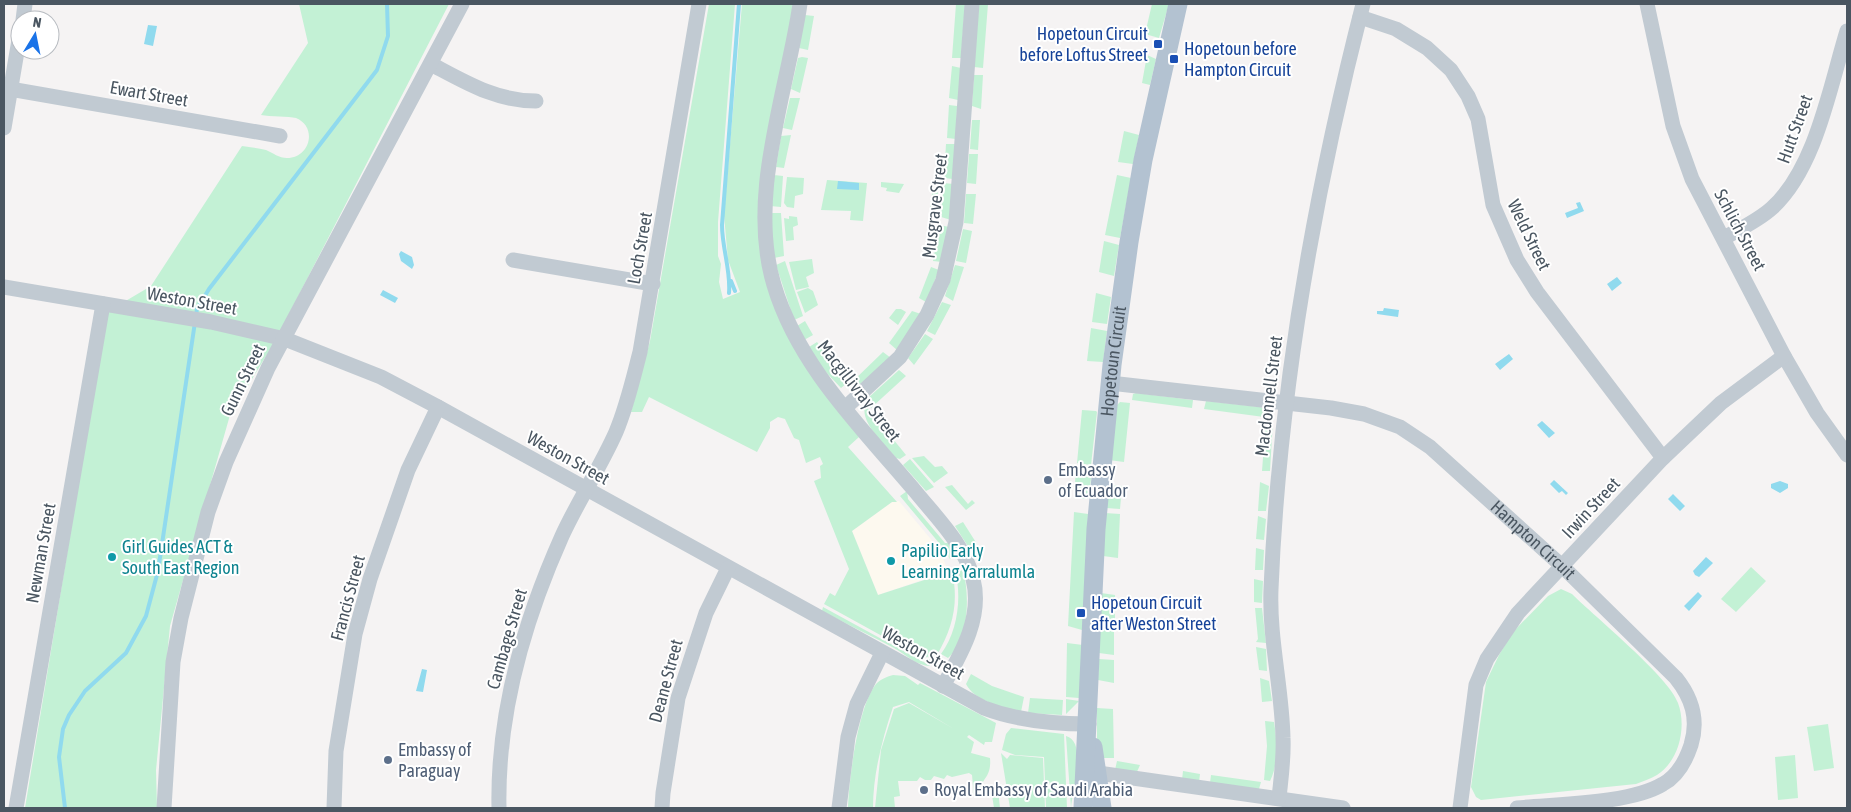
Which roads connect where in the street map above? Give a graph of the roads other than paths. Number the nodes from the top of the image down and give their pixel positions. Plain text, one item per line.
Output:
1 (462, 4) edge
2 (699, 4) edge
3 (800, 4) edge
4 (972, 4) edge
5 (1178, 4) edge
6 (1647, 4) edge
7 (1362, 11) edge
8 (1847, 30) edge
9 (15, 60) edge
10 (430, 64) junction
11 (10, 89) junction
12 (536, 101) dead end
13 (4, 128) edge
14 (280, 136) dead end
15 (1724, 238) junction
16 (513, 260) dead end
17 (653, 284) junction
18 (4, 287) edge
19 (103, 304) junction
20 (285, 339) junction
21 (1784, 356) junction
22 (1110, 382) junction
23 (1286, 402) junction
24 (438, 407) junction
25 (845, 408) junction
26 (1847, 455) edge
27 (1663, 458) junction
28 (586, 489) junction
29 (1562, 566) junction
30 (728, 568) junction
31 (882, 652) junction
32 (943, 686) junction
33 (1089, 724) junction
34 (1091, 773) junction
35 (1279, 798) junction
36 (16, 808) edge
37 (164, 808) edge
38 (334, 808) edge
39 (499, 808) edge
40 (662, 808) edge
41 (840, 808) edge
42 (1084, 808) edge
43 (1102, 808) edge
44 (1342, 808) edge
45 (1460, 808) edge
46 (1517, 808) edge

1 - 10 street, Gunn Street
2 - 17 street, Loch Street
3 - 25 street, Macgillivray Street
4 - 25 street, Musgrave Street
5 - 22 main road, Hopetoun Circuit
6 - 15 street, Schlich Street
7 - 23 street, Macdonnell Street
7 - 27 street, Weld Street
8 - 15 street, Hutt Street
9 - 11 street
10 - 12 street
10 - 20 street, Gunn Street
11 - 13 street
11 - 14 street, Ewart Street
15 - 21 street, Schlich Street
16 - 17 street
17 - 28 street, Loch Street
18 - 19 street, Weston Street
19 - 20 street, Weston Street
19 - 36 street, Newman Street
20 - 24 street, Weston Street
20 - 37 street, Gunn Street
21 - 26 street, Schlich Street
21 - 27 street, Irwin Street
22 - 23 street, Hampton Circuit
22 - 33 main road, Hopetoun Circuit
23 - 29 street, Hampton Circuit
23 - 35 street, Macdonnell Street
24 - 28 street, Weston Street
24 - 38 street, Francis Street
25 - 32 street, Macgillivray Street
27 - 29 street, Irwin Street
28 - 30 street, Weston Street
28 - 39 street, Cambage Street
29 - 45 street, Irwin Street
29 - 46 street, Hampton Circuit
30 - 31 street, Weston Street
30 - 40 street, Deane Street
31 - 32 street, Weston Street
31 - 41 street
32 - 33 street, Weston Street
33 - 34 main road, Hopetoun Circuit
34 - 35 street
34 - 42 main road, Hopetoun Circuit
34 - 43 main road, Hopetoun Circuit
35 - 44 street

